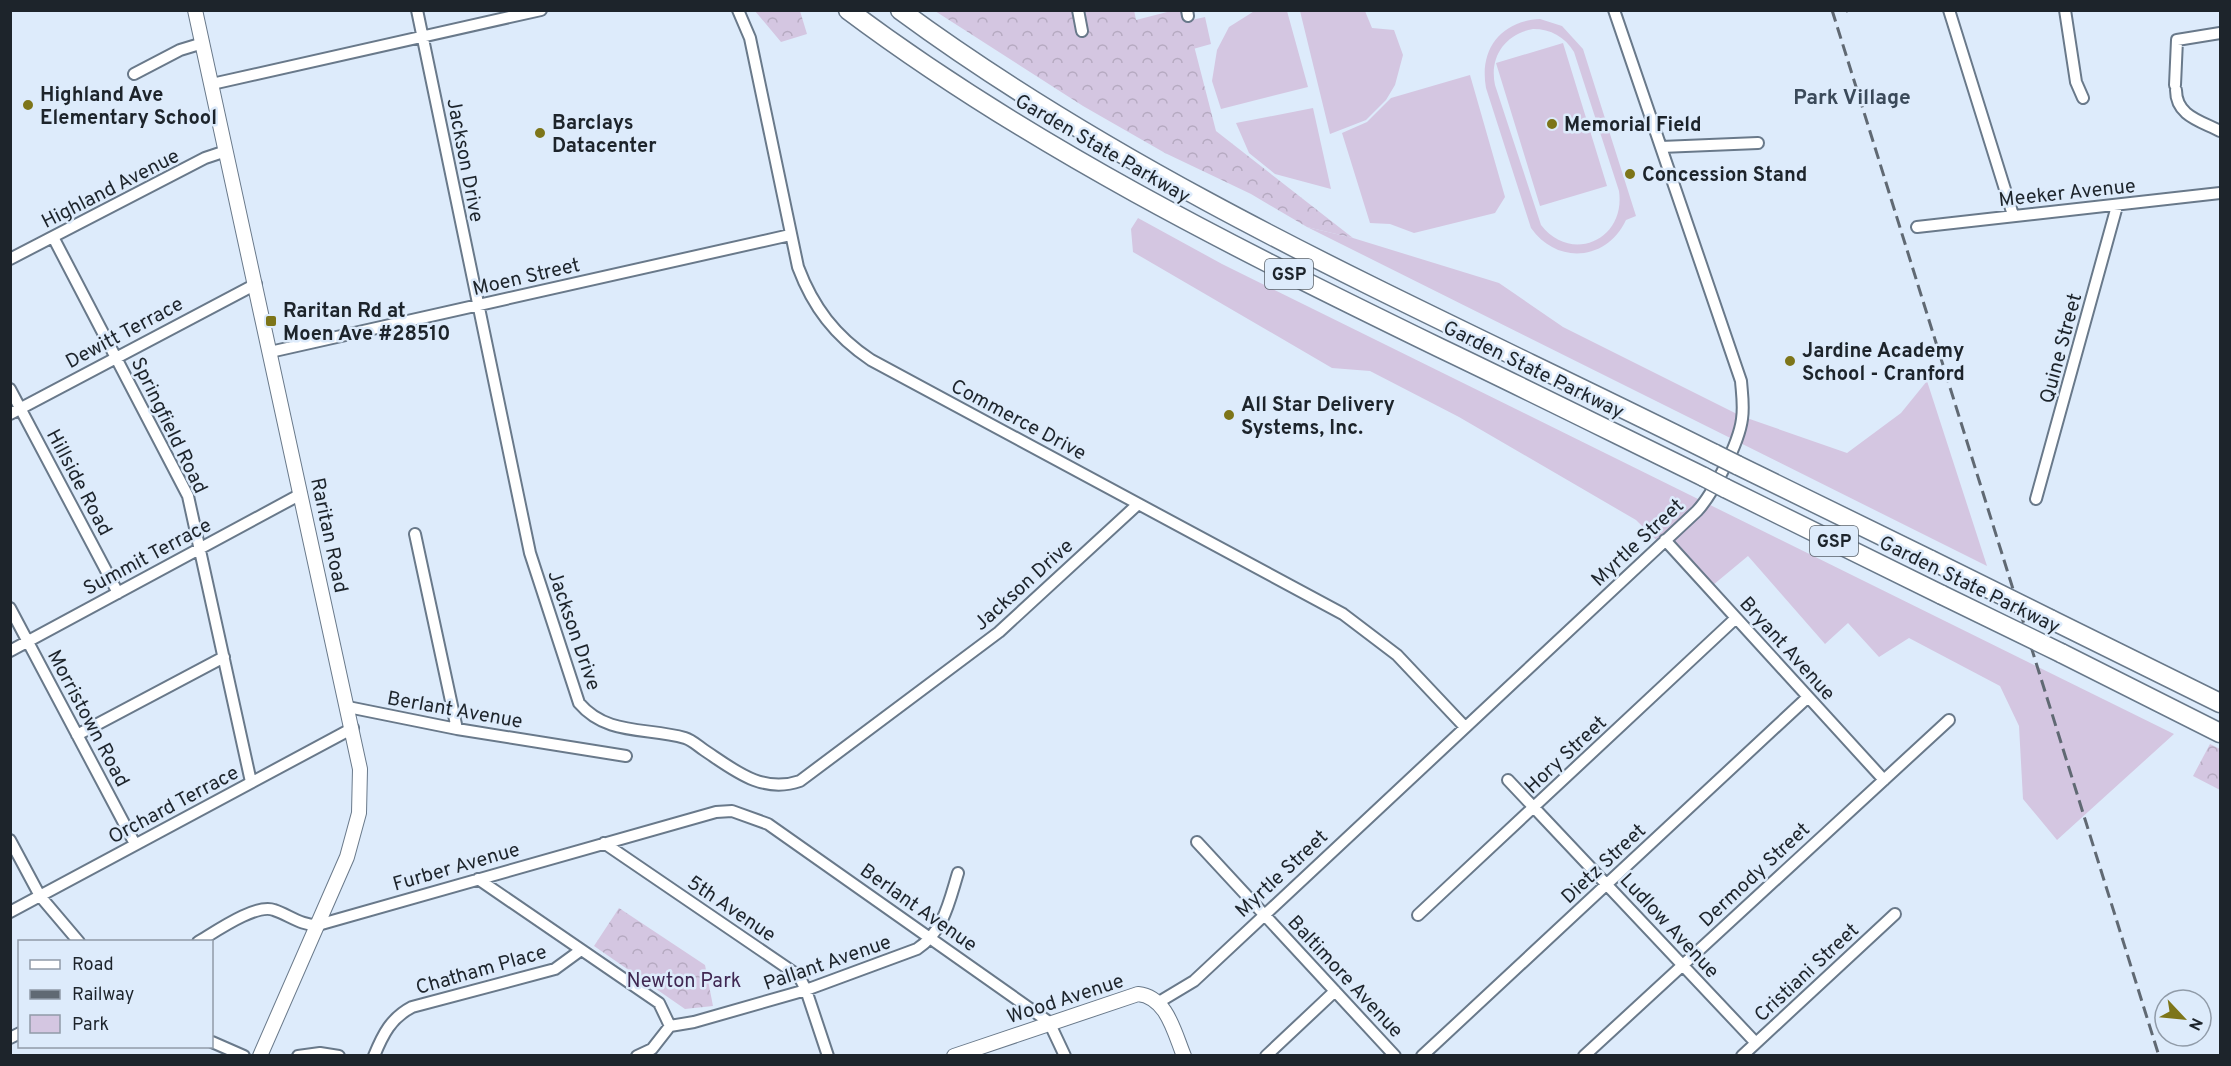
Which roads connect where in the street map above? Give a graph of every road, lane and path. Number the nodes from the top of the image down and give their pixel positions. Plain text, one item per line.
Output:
1 (195, 10) edge
2 (417, 10) edge
3 (541, 10) edge
4 (738, 10) edge
5 (848, 10) edge
6 (900, 10) edge
7 (1078, 10) edge
8 (1614, 10) edge
9 (1948, 10) edge
10 (2065, 10) edge
11 (1082, 31) dead end
12 (2220, 33) edge
13 (423, 37) junction
14 (203, 43) junction
15 (134, 74) dead end
16 (212, 84) junction
17 (2083, 98) dead end
18 (2220, 131) edge
19 (1758, 142) dead end
20 (1661, 147) junction
21 (226, 151) junction
22 (2220, 193) edge
23 (2117, 206) junction
24 (2013, 215) junction
25 (1917, 227) dead end
26 (790, 235) junction
27 (53, 237) junction
28 (10, 260) edge
29 (256, 284) junction
30 (477, 306) junction
31 (270, 352) junction
32 (117, 356) junction
33 (10, 389) edge
34 (16, 411) edge
35 (301, 494) junction
36 (2036, 499) dead end
37 (1137, 505) junction
38 (415, 534) dead end
39 (1665, 540) junction
40 (200, 548) junction
41 (118, 593) junction
42 (10, 608) edge
43 (1736, 618) junction
44 (28, 642) junction
45 (10, 651) edge
46 (224, 657) junction
47 (1808, 697) junction
48 (2220, 704) edge
49 (348, 707) junction
50 (1948, 720) dead end
51 (1464, 726) junction
52 (353, 728) junction
53 (457, 729) junction
54 (2220, 733) edge
55 (77, 735) junction
56 (626, 756) dead end
57 (1509, 780) dead end
58 (1884, 780) junction
59 (251, 782) junction
60 (1534, 807) junction
61 (732, 811) joint
62 (10, 840) edge
63 (1197, 842) dead end
64 (604, 843) junction
65 (135, 844) junction
66 (958, 873) dead end
67 (478, 879) junction
68 (1606, 884) junction
69 (40, 896) junction
70 (10, 912) edge
71 (1263, 914) junction
72 (1895, 914) dead end
73 (1418, 915) dead end
74 (318, 925) junction
75 (932, 937) junction
76 (77, 940) edge
77 (202, 940) edge
78 (581, 950) junction
79 (1683, 965) junction
80 (806, 990) junction
81 (1335, 991) junction
82 (1158, 1002) junction
83 (1050, 1022) junction
84 (670, 1026) junction
85 (213, 1042) edge
86 (1756, 1043) junction
87 (958, 1055) edge
88 (244, 1056) edge
89 (260, 1056) edge
90 (298, 1056) edge
91 (339, 1056) edge
92 (374, 1056) edge
93 (637, 1056) edge
94 (828, 1056) edge
95 (1065, 1056) edge
96 (1184, 1056) edge
97 (1266, 1056) edge
98 (1395, 1056) edge
99 (1422, 1056) edge
100 (1584, 1056) edge
101 (1742, 1056) edge

1 - 14 main road, Raritan Road
2 - 13 street, Jackson Drive
3 - 13 street
4 - 26 street, Commerce Drive
5 - 54 highway, Garden State Parkway / GSP, bridge
6 - 48 highway, Garden State Parkway / GSP, bridge
7 - 11 street
8 - 20 street, Myrtle Street
9 - 24 street
10 - 17 street
12 - 18 street
13 - 16 street
13 - 30 street, Jackson Drive
14 - 15 street
14 - 16 main road, Raritan Road
16 - 21 main road, Raritan Road
19 - 20 street
20 - 39 street, Myrtle Street
21 - 27 street, Highland Avenue
21 - 29 main road, Raritan Road
22 - 23 street, Meeker Avenue
23 - 24 street, Meeker Avenue
23 - 36 street, Quine Street
24 - 25 street, Meeker Avenue
26 - 30 street, Moen Street
26 - 37 street, Commerce Drive
27 - 28 street, Highland Avenue
27 - 32 street, Springfield Road
29 - 31 main road, Raritan Road
29 - 32 street, Dewitt Terrace
30 - 31 street, Moen Street
30 - 37 street, Jackson Drive
31 - 35 main road, Raritan Road
32 - 34 street, Dewitt Terrace
32 - 40 street, Springfield Road
33 - 34 street, Hillside Road
34 - 41 street, Hillside Road
35 - 40 street, Summit Terrace
35 - 49 main road, Raritan Road
37 - 51 street, Commerce Drive
38 - 53 street
39 - 43 street, Bryant Avenue
39 - 51 street, Myrtle Street
40 - 41 street, Summit Terrace
40 - 46 street, Springfield Road
41 - 44 street, Summit Terrace
42 - 44 street, Morristown Road
43 - 47 street, Bryant Avenue
43 - 60 street, Hory Street
44 - 45 street, Summit Terrace
44 - 55 street, Morristown Road
46 - 55 street
46 - 59 street, Springfield Road
47 - 58 street, Bryant Avenue
47 - 68 street, Dietz Street
49 - 52 main road, Raritan Road
49 - 53 street, Berlant Avenue
50 - 58 street, Dermody Street
51 - 71 street, Myrtle Street
52 - 59 street, Orchard Terrace
52 - 74 main road, Raritan Road
53 - 56 street, Berlant Avenue
55 - 65 street, Morristown Road
57 - 60 street, Ludlow Avenue
58 - 79 street, Dermody Street
59 - 65 street, Orchard Terrace
60 - 68 street, Ludlow Avenue
60 - 73 street, Hory Street
61 - 64 street, Furber Avenue
61 - 75 street, Berlant Avenue
62 - 69 street
63 - 71 street, Baltimore Avenue
64 - 67 street, Furber Avenue
64 - 80 street, 5th Avenue
65 - 69 street, Orchard Terrace
66 - 75 street, Pallant Avenue
67 - 74 street, Furber Avenue
67 - 78 street
68 - 79 street, Ludlow Avenue
68 - 99 street, Dietz Street
69 - 70 street, Orchard Terrace
69 - 76 street
71 - 81 street, Baltimore Avenue
71 - 82 street, Myrtle Street
72 - 86 street, Cristiani Street
74 - 77 street
74 - 89 main road, Raritan Road
75 - 80 street, Pallant Avenue
75 - 83 street, Berlant Avenue
78 - 84 street
78 - 92 street, Chatham Place
79 - 86 street, Ludlow Avenue
79 - 100 street, Dermody Street
80 - 84 street, Pallant Avenue
80 - 94 street, 5th Avenue
81 - 97 street
81 - 98 street, Baltimore Avenue
82 - 83 main road, Wood Avenue
82 - 96 main road
83 - 87 main road, Wood Avenue
83 - 95 street
84 - 93 street
85 - 88 street
86 - 101 street, Cristiani Street
90 - 91 street

